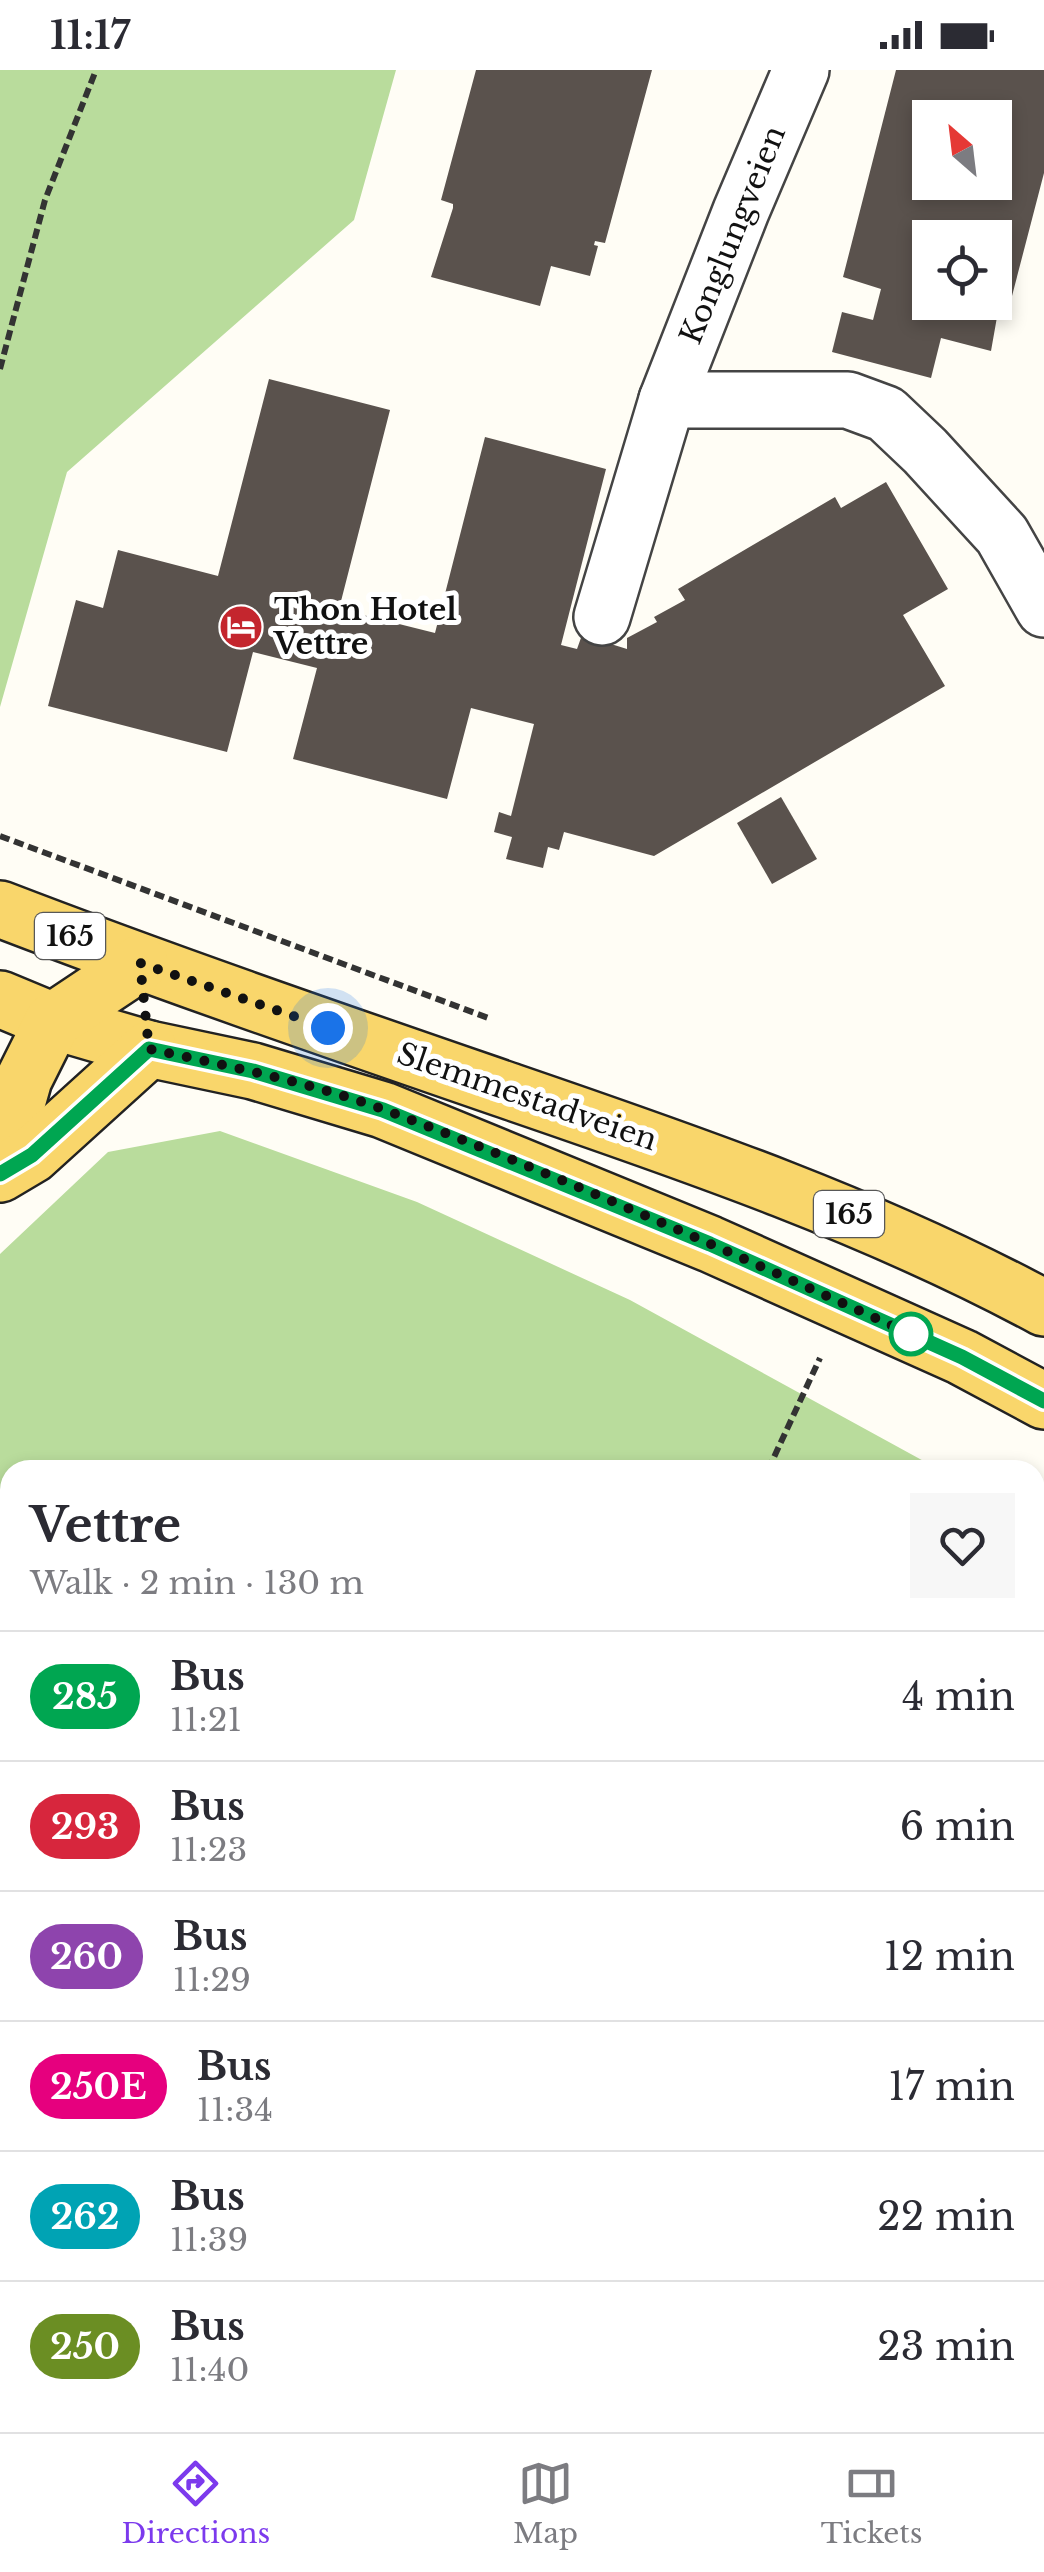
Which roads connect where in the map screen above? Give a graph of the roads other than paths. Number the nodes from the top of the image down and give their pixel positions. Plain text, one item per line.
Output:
1 (802, 70) edge
2 (666, 400) junction
3 (1044, 609) edge
4 (602, 617) dead end
5 (0, 909) edge
6 (140, 963) junction
7 (0, 999) edge
8 (53, 1022) junction
9 (149, 1049) junction
10 (0, 1150) edge
11 (0, 1174) edge
12 (1044, 1308) edge
13 (1044, 1401) edge

1 - 2 street, Konglungveien
2 - 3 street
2 - 4 street, Konglungveien
5 - 6 main road, Slemmestadveien / 165
6 - 8 main road
6 - 9 main road
6 - 12 main road, Slemmestadveien / 165
7 - 8 main road, Slemmestadveien
8 - 9 main road, Slemmestadveien
8 - 10 main road
9 - 11 main road
9 - 13 main road, Slemmestadveien

